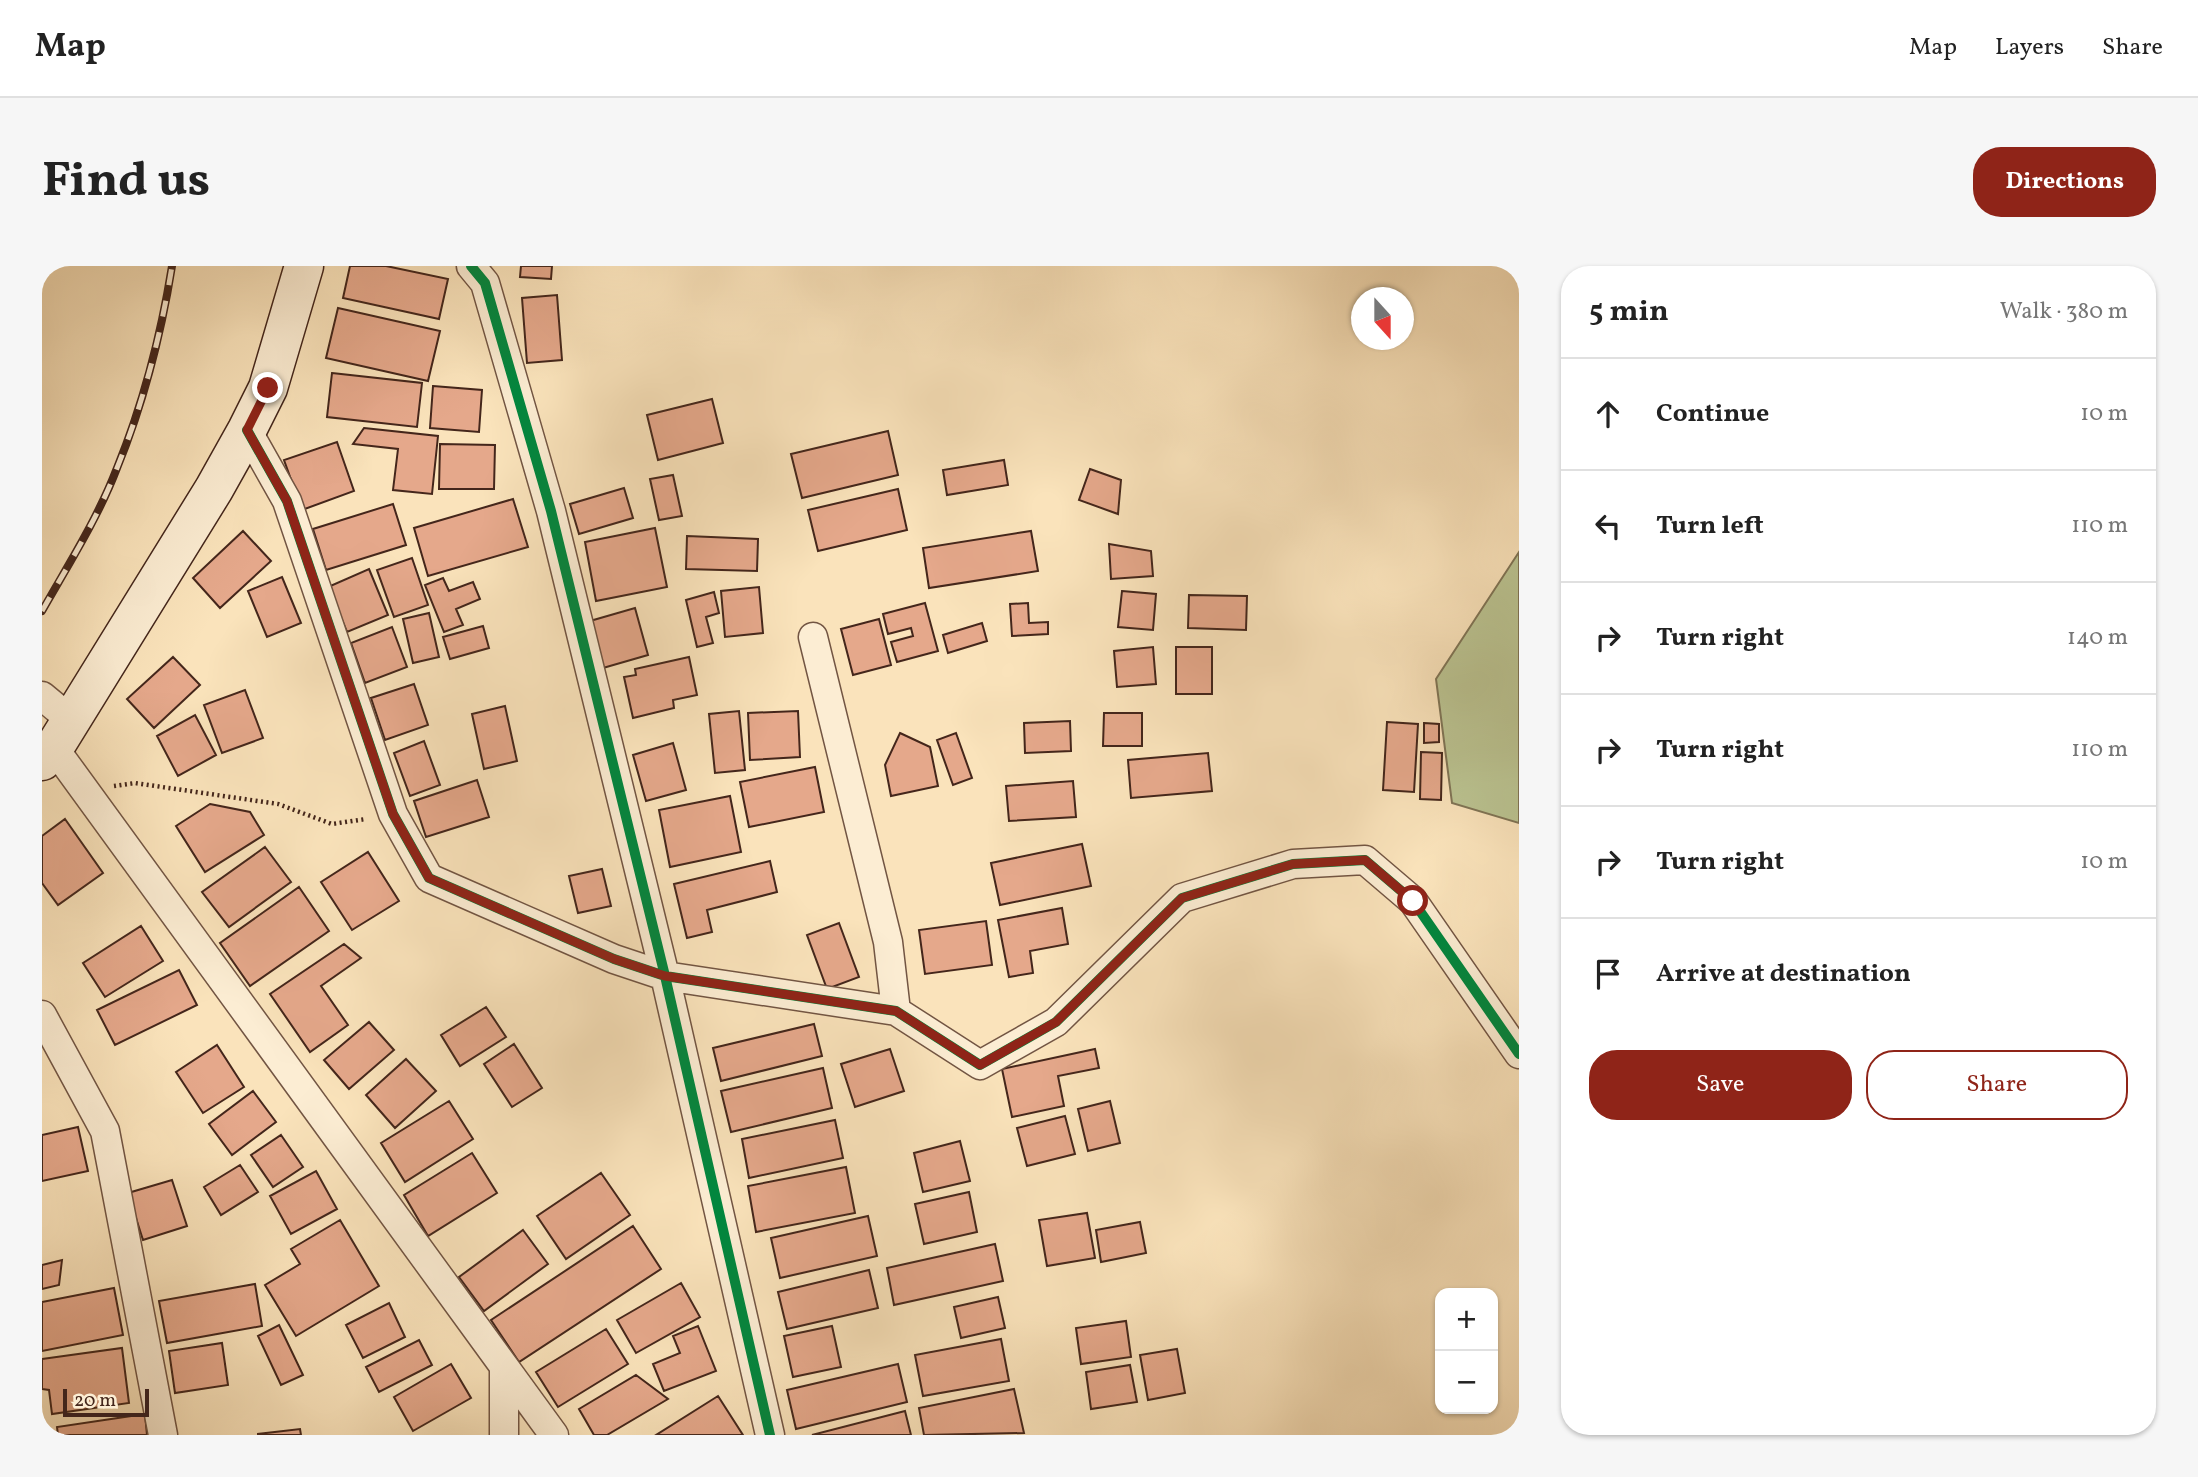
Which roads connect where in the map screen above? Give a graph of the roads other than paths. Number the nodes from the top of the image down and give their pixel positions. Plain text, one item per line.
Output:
1 (304, 266) edge
2 (471, 266) edge
3 (247, 430) junction
4 (813, 636) dead end
5 (42, 696) edge
6 (56, 743) edge
7 (665, 976) junction
8 (896, 1011) junction
9 (42, 1015) edge
10 (1519, 1054) edge
11 (504, 1368) junction
12 (163, 1435) edge
13 (504, 1435) edge
14 (554, 1435) edge
15 (770, 1435) edge

1 - 3 main road
2 - 7 street
3 - 6 main road
3 - 7 street
4 - 8 street
5 - 6 street
6 - 11 street
7 - 8 street
7 - 15 street
8 - 10 street
9 - 12 street
11 - 13 street
11 - 14 street

